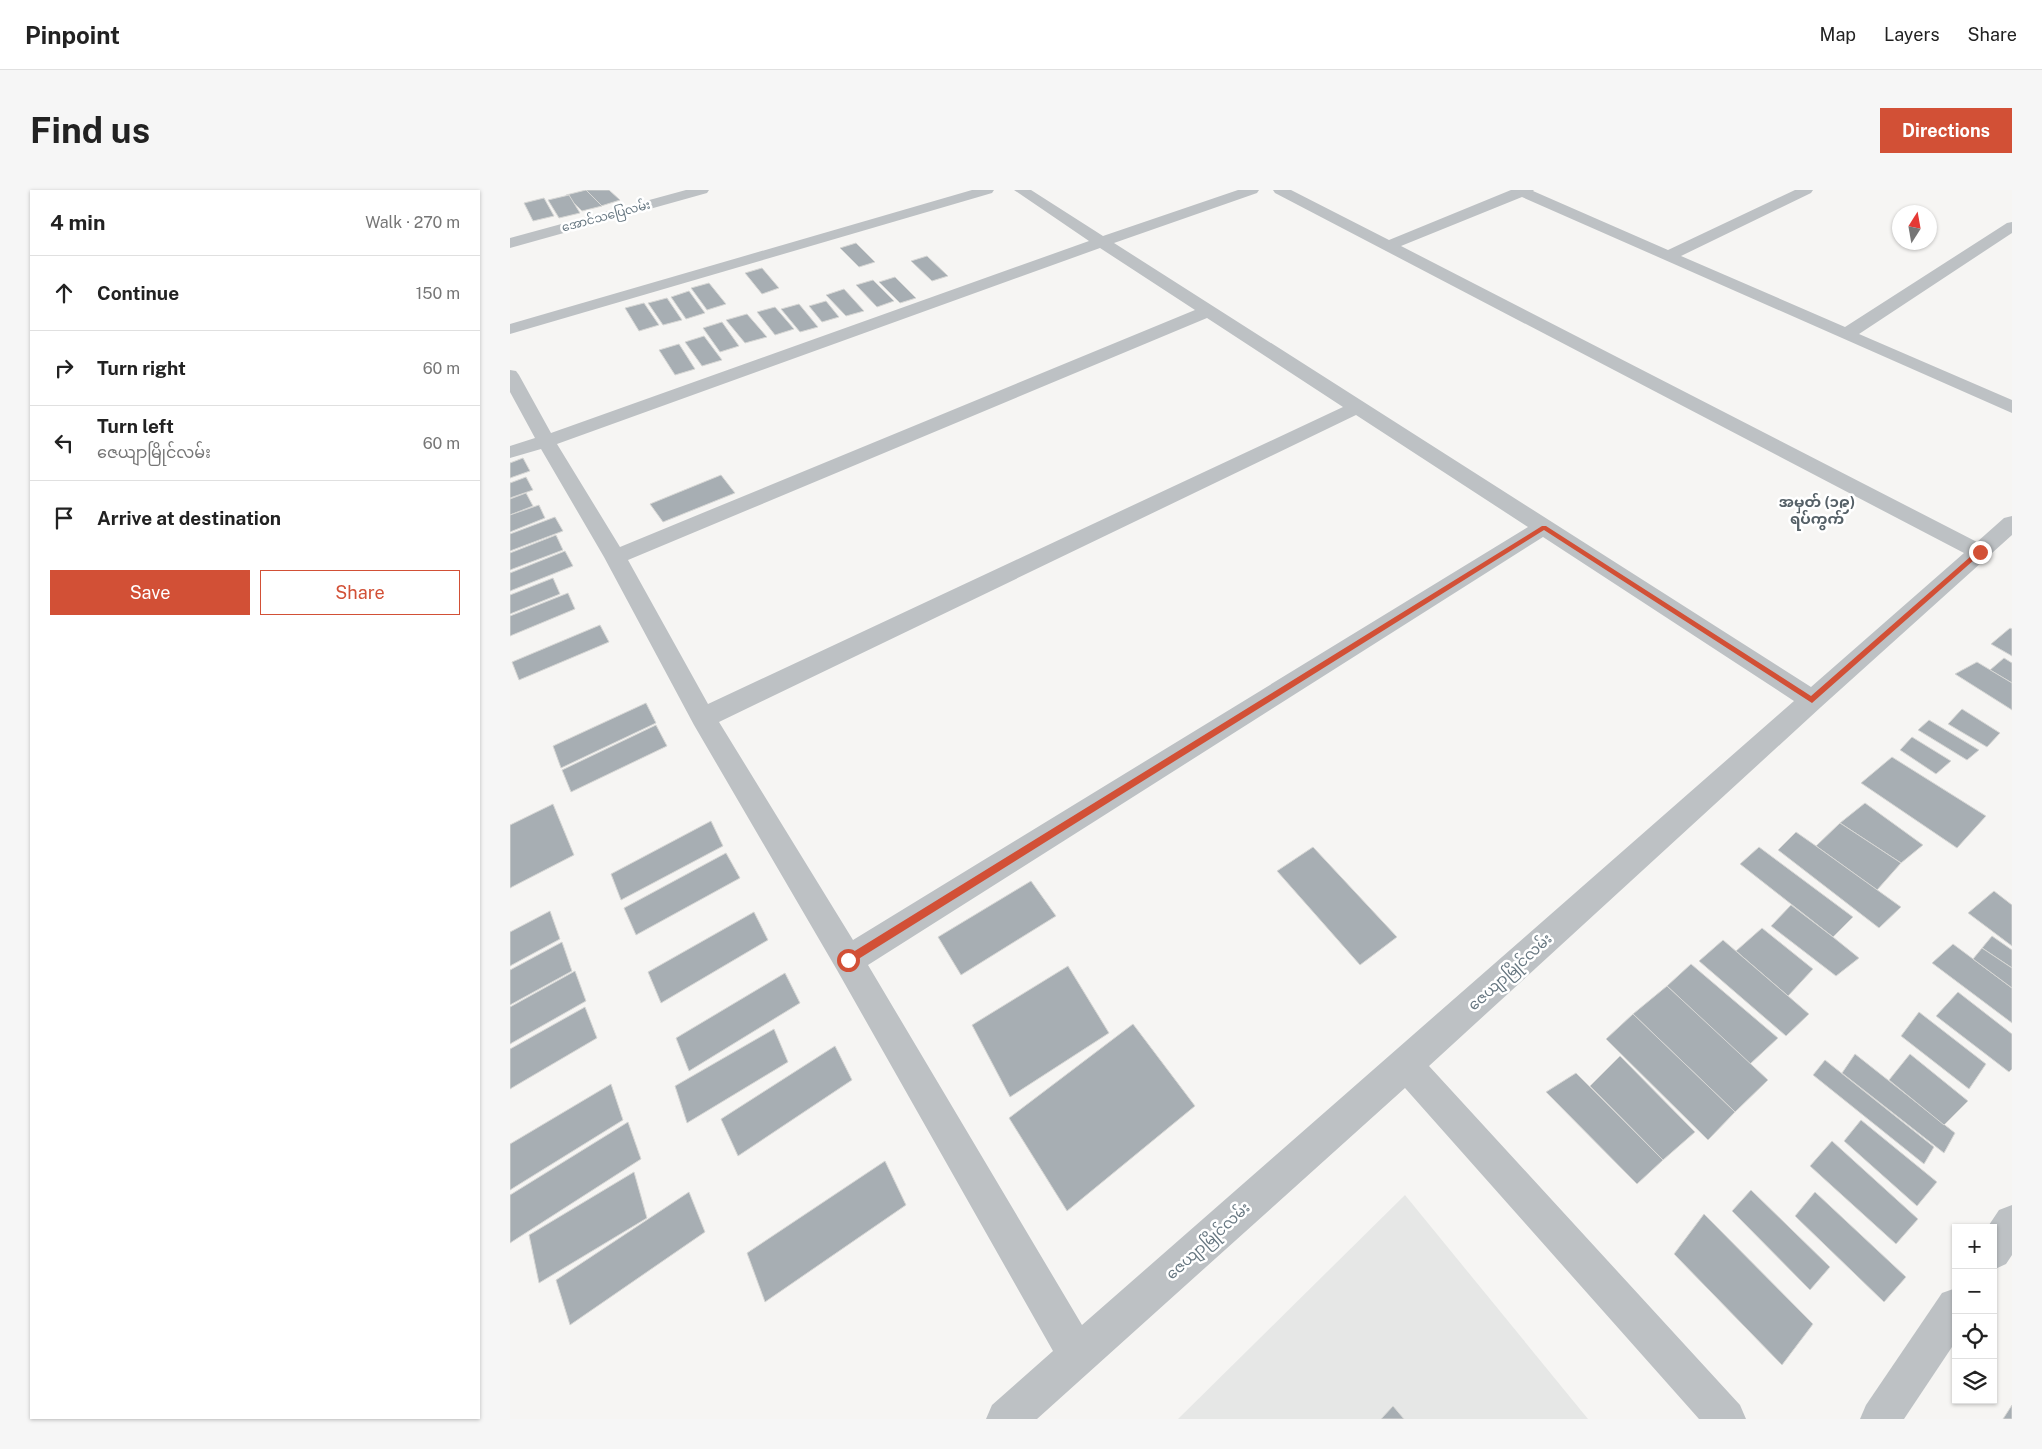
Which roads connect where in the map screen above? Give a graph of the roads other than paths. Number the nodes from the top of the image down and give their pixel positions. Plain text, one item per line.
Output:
1 (702, 190) edge
2 (987, 190) edge
3 (1021, 190) edge
4 (1252, 190) edge
5 (1280, 190) edge
6 (1806, 190) edge
7 (1523, 191) edge
8 (2012, 226) edge
9 (1101, 242) junction
10 (510, 243) edge
11 (1388, 246) junction
12 (1669, 256) junction
13 (1208, 311) junction
14 (510, 329) edge
15 (1847, 334) junction
16 (510, 375) edge
17 (1358, 407) junction
18 (2012, 407) edge
19 (546, 441) junction
20 (510, 452) edge
21 (2012, 523) edge
22 (1544, 527) junction
23 (1980, 552) junction
24 (615, 557) junction
25 (1812, 700) junction
26 (702, 718) junction
27 (848, 960) junction
28 (1406, 1065) junction
29 (2012, 1224) edge
30 (1997, 1245) edge
31 (1952, 1313) edge
32 (1078, 1356) junction
33 (1006, 1419) edge
34 (1726, 1419) edge
35 (1880, 1419) edge

1 - 10 street, အောင်သပြေလမ်း
2 - 14 street
3 - 9 street
4 - 9 street
5 - 11 street
6 - 12 street
7 - 11 street
7 - 12 street
8 - 15 street
9 - 13 street
9 - 19 street
11 - 23 street
12 - 15 street
13 - 17 street
13 - 24 street
15 - 18 street
16 - 19 street
17 - 22 street
17 - 26 street
19 - 20 street
19 - 24 street
21 - 23 street, ဇေယျာမြိုင်လမ်း
22 - 25 street
22 - 27 street
23 - 25 street, ဇေယျာမြိုင်လမ်း
24 - 26 street
25 - 28 street, ဇေယျာမြိုင်လမ်း
26 - 27 street
27 - 32 street
28 - 32 street, ဇေယျာမြိုင်လမ်း
28 - 34 street
29 - 30 street
31 - 35 street
32 - 33 street, ဇေယျာမြိုင်လမ်း

